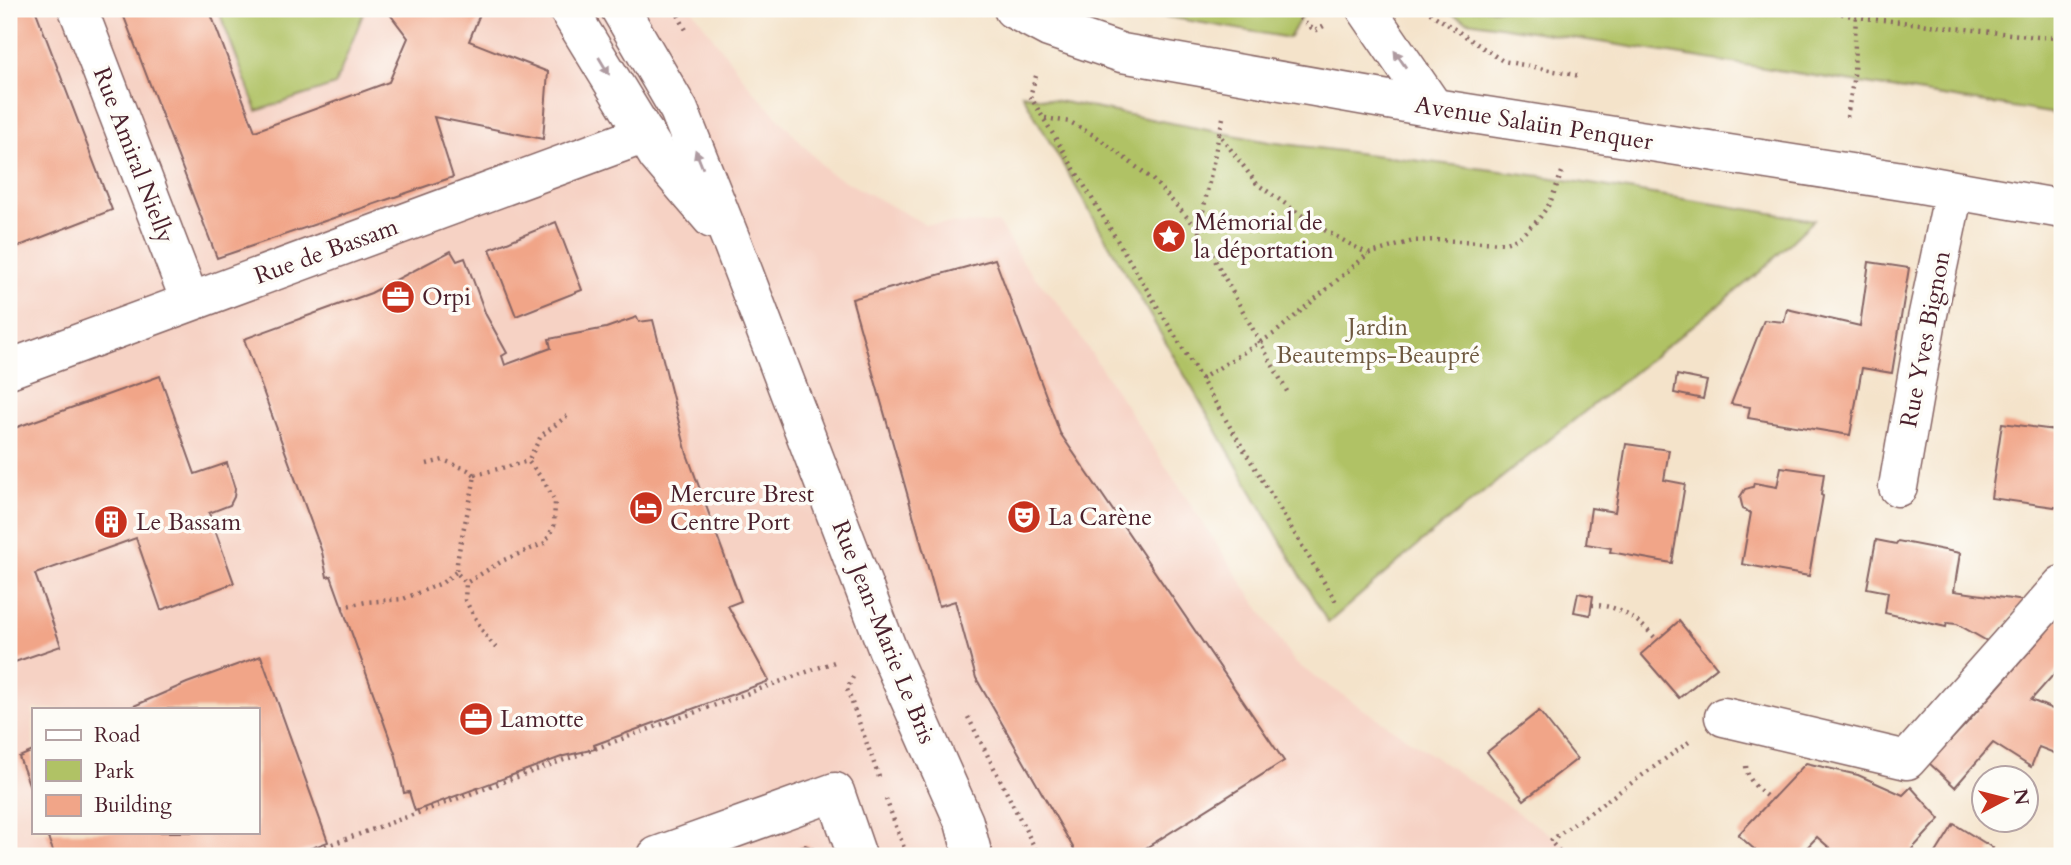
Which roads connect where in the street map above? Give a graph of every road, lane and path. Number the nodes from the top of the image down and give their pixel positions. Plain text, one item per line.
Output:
1 (78, 9) edge
2 (568, 9) edge
3 (620, 9) edge
4 (1013, 9) edge
5 (1289, 9) edge
6 (1366, 9) edge
7 (1424, 9) edge
8 (1821, 9) edge
9 (1856, 9) edge
10 (1856, 17) junction
11 (1315, 31) dead end
12 (2062, 38) edge
13 (1036, 76) dead end
14 (1580, 76) dead end
15 (1434, 108) junction
16 (1847, 117) dead end
17 (1044, 118) junction
18 (1223, 118) dead end
19 (645, 134) junction
20 (1219, 134) junction
21 (1562, 170) dead end
22 (1954, 191) junction
23 (2062, 209) edge
24 (1199, 231) junction
25 (733, 245) junction
26 (1368, 254) junction
27 (190, 301) junction
28 (1260, 342) junction
29 (9, 369) edge
30 (1201, 379) junction
31 (1289, 395) dead end
32 (567, 416) dead end
33 (528, 461) junction
34 (427, 464) dead end
35 (475, 475) junction
36 (1898, 487) dead end
37 (456, 572) junction
38 (466, 583) junction
39 (2062, 585) edge
40 (1336, 602) dead end
41 (1592, 606) dead end
42 (342, 607) dead end
43 (1657, 640) dead end
44 (496, 648) dead end
45 (837, 661) dead end
46 (847, 689) dead end
47 (967, 716) dead end
48 (1724, 717) joint
49 (968, 839) edge
50 (299, 856) edge
51 (657, 856) edge
52 (857, 856) edge
53 (907, 856) edge
54 (993, 856) edge
55 (1039, 856) edge
56 (1564, 856) edge

1 - 27 main road, Rue Amiral Nielly
2 -> 19 main road, Rue Jean-Marie Le Bris
25 -> 3 main road, Rue Jean-Marie Le Bris
4 - 15 main road, Avenue Salaün Penquer
5 - 11 path
15 -> 6 main road
7 - 14 path
8 - 10 path
9 - 10 path
10 - 12 path
10 - 16 path
13 - 17 path
15 - 22 main road, Avenue Salaün Penquer
17 - 24 path
17 - 30 path
18 - 20 path
19 - 25 main road, Rue Jean-Marie Le Bris
19 - 27 main road, Rue de Bassam
20 - 24 path
20 - 26 path
21 - 26 path
22 - 23 main road, Avenue Salaün Penquer
22 - 36 main road, Rue Yves Bignon
24 - 28 path
25 - 49 main road, Rue Jean-Marie Le Bris
26 - 28 path
27 - 29 main road, Rue de Bassam
28 - 30 path
28 - 31 path
30 - 40 path
32 - 33 path
33 - 35 path
33 - 38 path
34 - 35 path
35 - 37 path
37 - 38 path
37 - 42 path
38 - 44 path
39 - 48 main road
41 - 43 path
45 - 50 path
46 - 53 path
47 - 55 path
48 - 56 path
49 - 54 main road, Rue Jean-Marie Le Bris
51 - 52 main road

